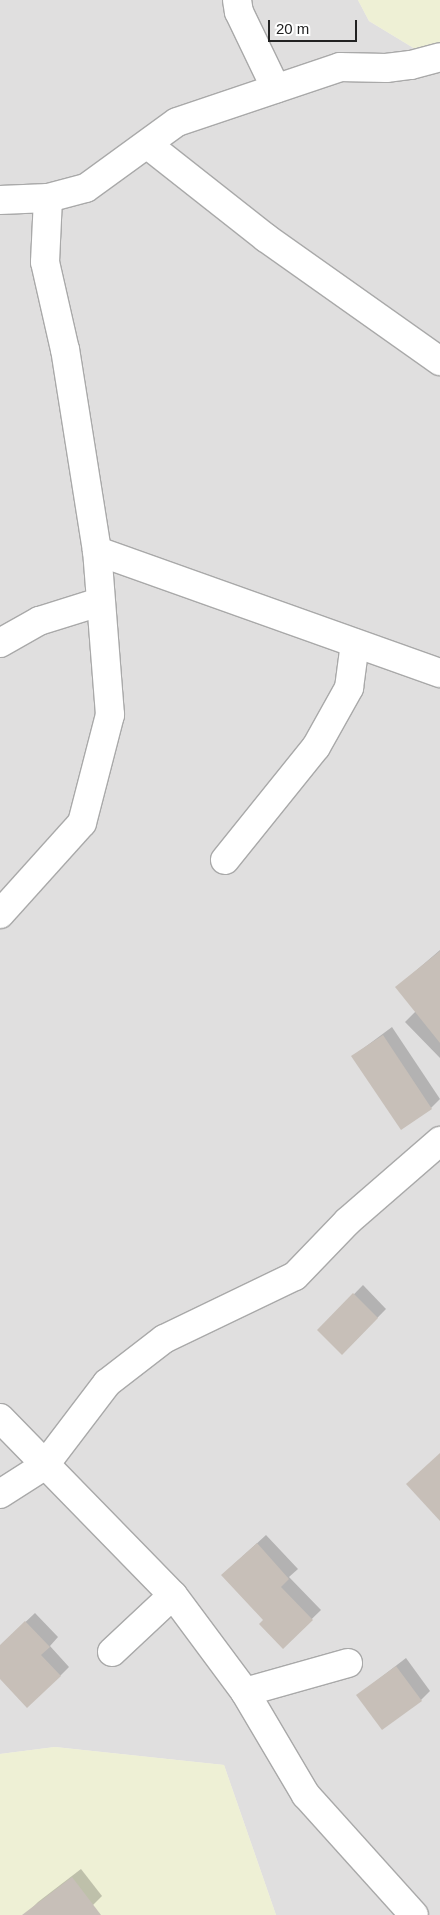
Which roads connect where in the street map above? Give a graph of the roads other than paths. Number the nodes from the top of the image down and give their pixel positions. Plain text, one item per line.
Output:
1 (237, 0) edge
2 (440, 57) edge
3 (276, 89) junction
4 (148, 144) junction
5 (48, 198) junction
6 (0, 200) edge
7 (440, 361) edge
8 (97, 551) junction
9 (100, 602) junction
10 (355, 642) junction
11 (0, 643) edge
12 (440, 673) edge
13 (225, 860) dead end
14 (0, 914) edge
15 (440, 1141) edge
16 (0, 1418) edge
17 (44, 1466) junction
18 (0, 1494) edge
19 (173, 1595) junction
20 (112, 1652) dead end
21 (348, 1663) dead end
22 (245, 1692) junction
23 (414, 1915) edge

1 - 3 street
2 - 3 street
3 - 4 street
4 - 5 street
4 - 7 street
5 - 6 street
5 - 8 street
8 - 9 street
8 - 10 street
9 - 11 street
9 - 14 street
10 - 12 street
10 - 13 street
15 - 17 street
16 - 17 street
17 - 18 street
17 - 19 street
19 - 20 street
19 - 22 street
21 - 22 street
22 - 23 street

